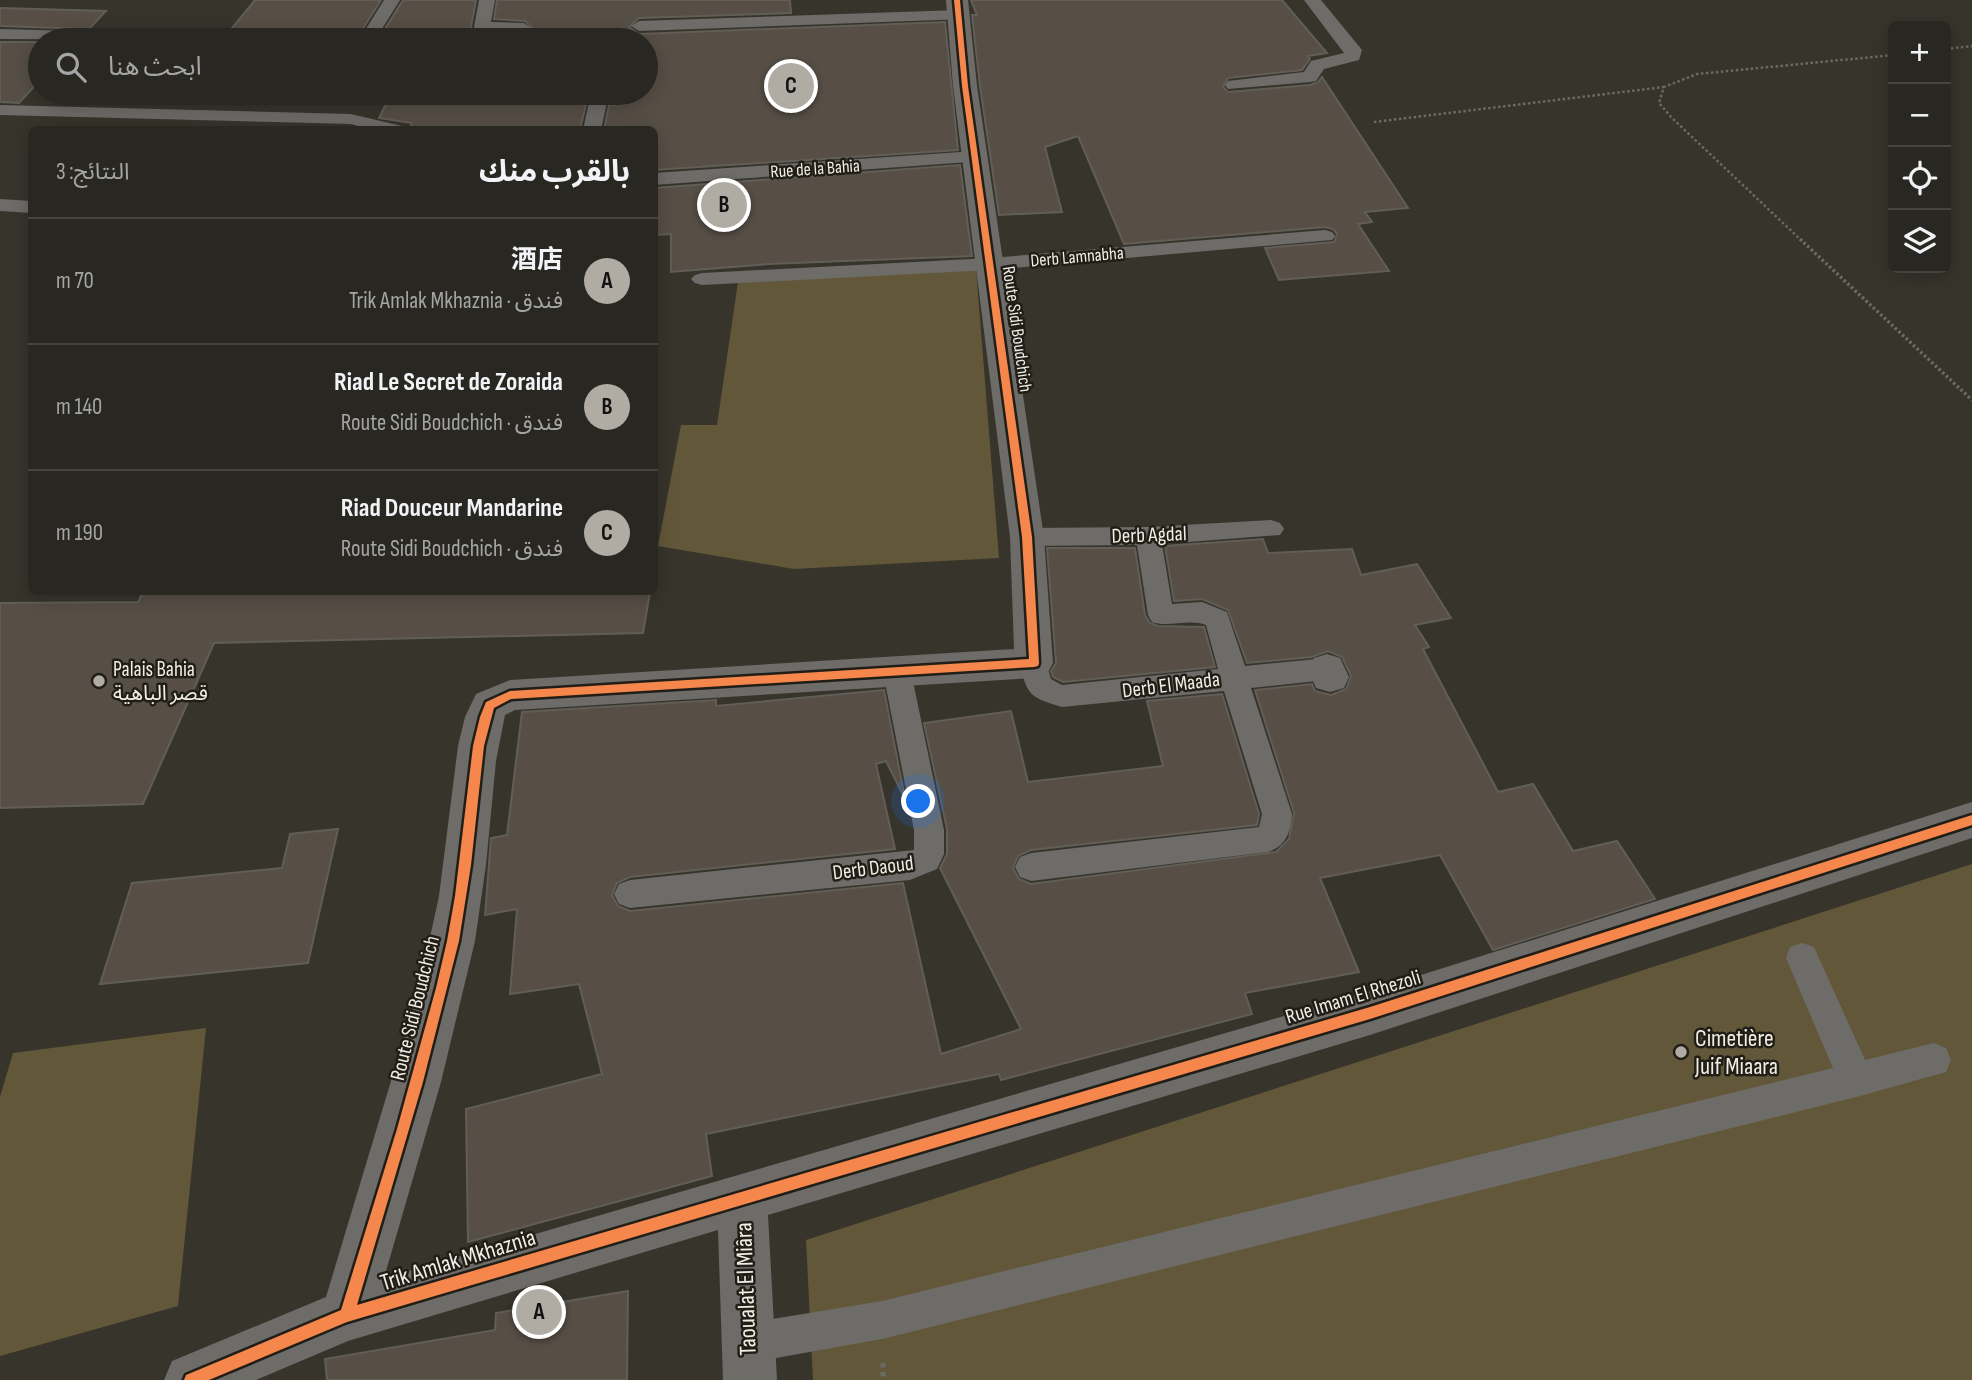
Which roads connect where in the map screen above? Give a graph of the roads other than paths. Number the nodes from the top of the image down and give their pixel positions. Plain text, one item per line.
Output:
1 (392, 0) edge
2 (487, 0) edge
3 (1312, 0) edge
4 (958, 7) edge
5 (639, 26) dead end
6 (374, 28) edge
7 (524, 28) dead end
8 (0, 34) edge
9 (28, 35) edge
10 (1234, 85) dead end
11 (597, 105) edge
12 (0, 110) edge
13 (379, 126) edge
14 (593, 126) edge
15 (976, 157) junction
16 (658, 179) edge
17 (0, 205) edge
18 (28, 207) edge
19 (1325, 236) dead end
20 (990, 264) junction
21 (702, 279) dead end
22 (1271, 529) dead end
23 (1148, 536) junction
24 (1027, 537) junction
25 (1034, 663) junction
26 (897, 672) junction
27 (1329, 673) dead end
28 (1234, 678) junction
29 (1972, 820) edge
30 (1031, 867) dead end
31 (630, 894) dead end
32 (1802, 958) dead end
33 (1934, 1060) dead end
34 (1856, 1080) junction
35 (742, 1198) junction
36 (347, 1315) junction
37 (749, 1362) edge
38 (191, 1380) edge

1 - 6 lane
2 - 7 lane
3 - 10 lane
4 - 5 lane
4 - 15 street, Route Sidi Boudchich
8 - 9 lane
11 - 14 lane
12 - 13 lane
15 - 16 lane, Rue de la Bahia
15 - 20 street, Route Sidi Boudchich
17 - 18 lane
19 - 20 lane, Derb Lamnabha
20 - 21 lane, Derb Lamnabha
20 - 24 street, Route Sidi Boudchich
22 - 23 lane, Derb Agdal
23 - 24 lane, Derb Agdal
23 - 28 lane
24 - 25 street, Route Sidi Boudchich
25 - 26 street
25 - 28 lane, Derb El Maada
26 - 31 lane, Derb Daoud
26 - 36 street, Route Sidi Boudchich
27 - 28 lane, Derb El Maada
28 - 30 lane
29 - 35 street, Rue Imam El Rhezoli
32 - 34 lane
33 - 34 lane
34 - 37 lane
35 - 36 street, Trik Amlak Mkhaznia
35 - 37 street, Taoualat El Miâra
36 - 38 street, Trik Amlak Mkhaznia

